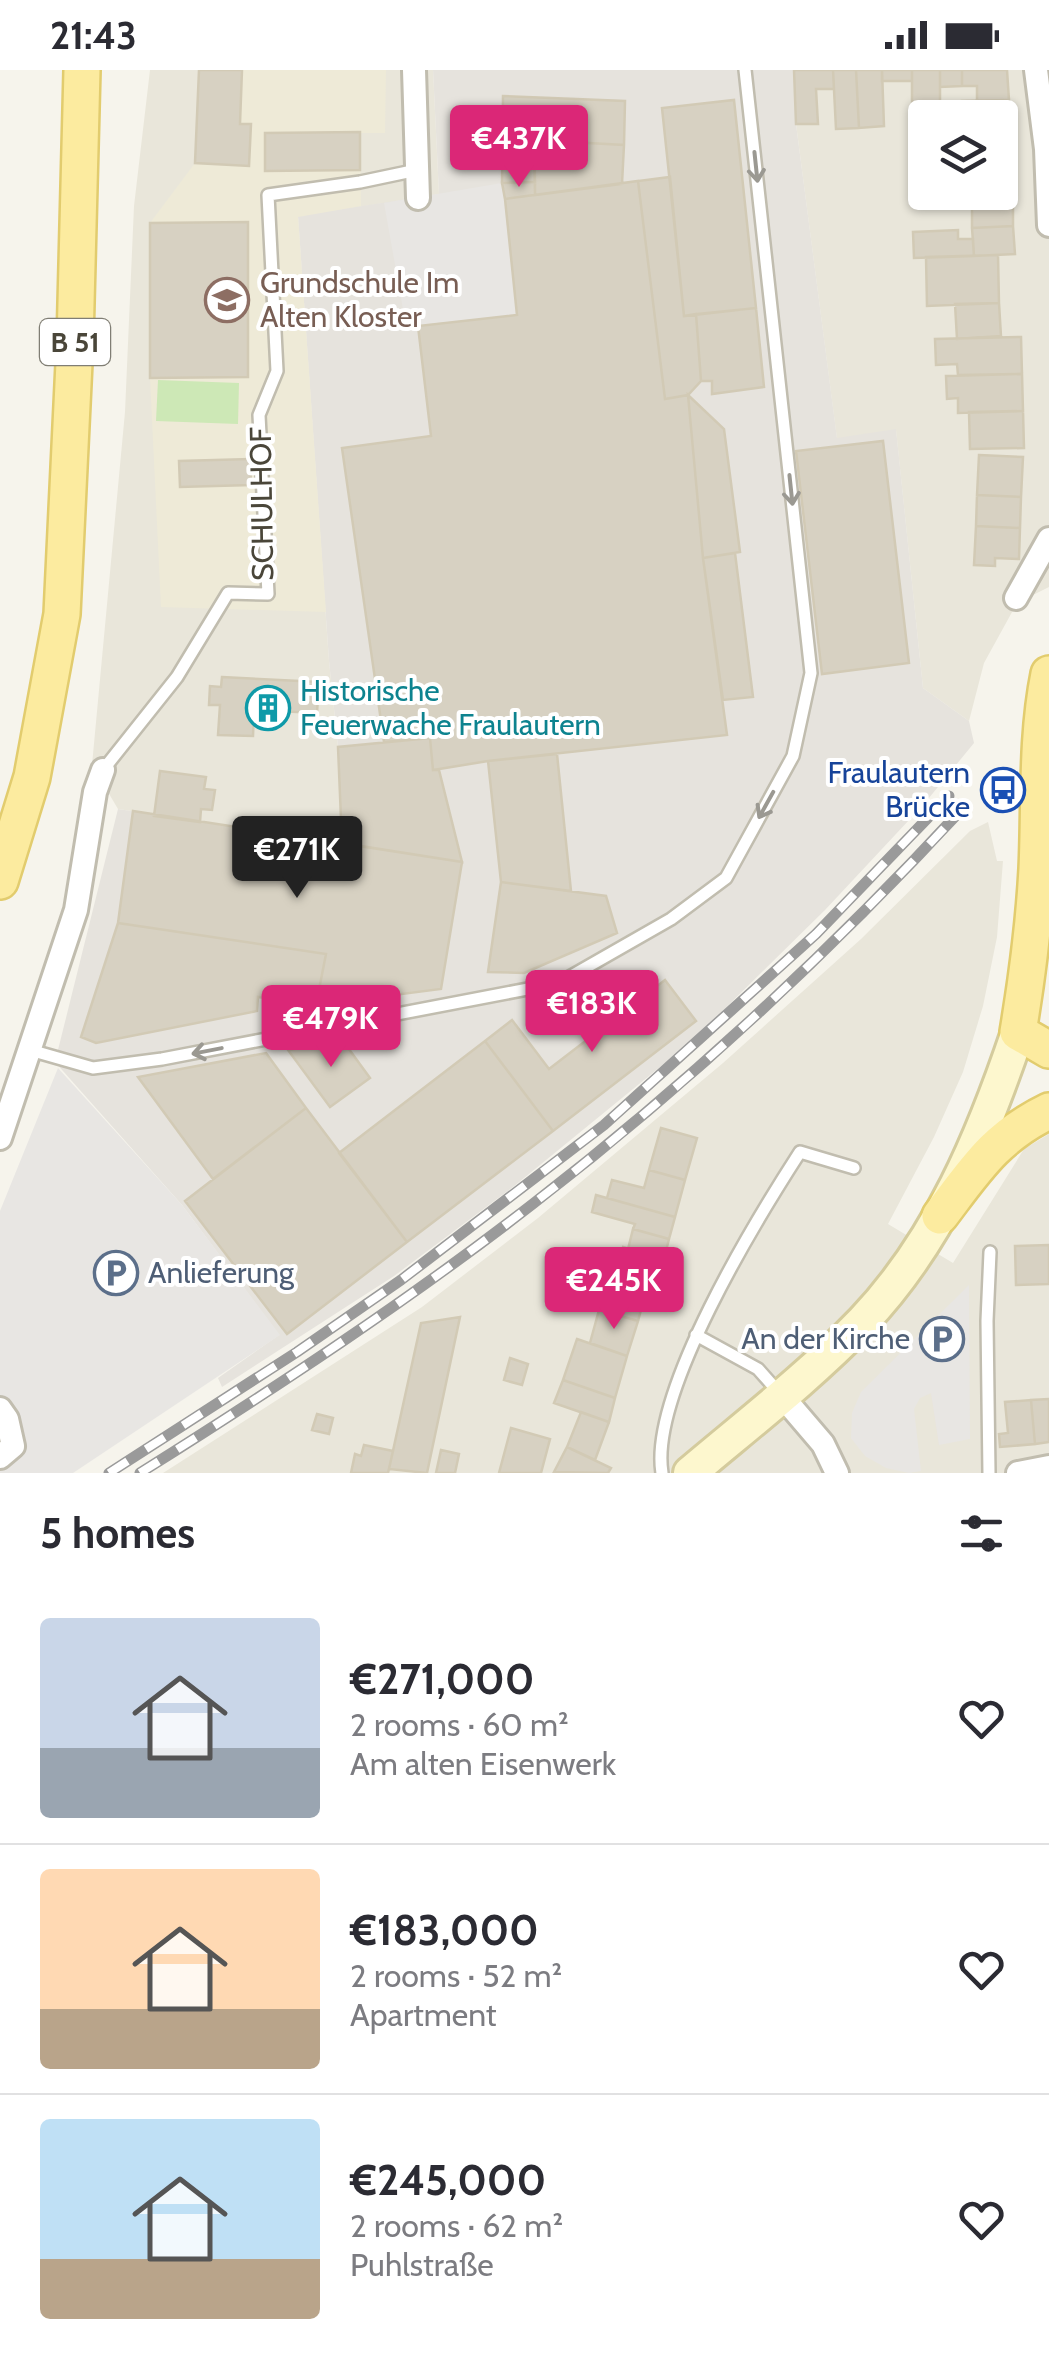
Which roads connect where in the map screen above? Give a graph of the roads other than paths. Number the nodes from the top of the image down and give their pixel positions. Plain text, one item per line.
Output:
1 (82, 70) edge
2 (414, 70) edge
3 (745, 70) edge
4 (1036, 70) edge
5 (417, 170) junction
6 (418, 198) dead end
7 (1049, 225) edge
8 (1049, 539) edge
9 (1016, 598) dead end
10 (1049, 674) edge
11 (104, 770) joint
12 (0, 881) edge
13 (1018, 1032) junction
14 (30, 1050) junction
15 (1049, 1050) edge
16 (1049, 1111) edge
17 (0, 1138) edge
18 (854, 1168) dead end
19 (940, 1216) junction
20 (990, 1252) dead end
21 (696, 1335) junction
22 (782, 1396) junction
23 (0, 1408) edge
24 (0, 1457) edge
25 (1049, 1467) edge
26 (662, 1473) edge
27 (690, 1473) edge
28 (837, 1473) edge
29 (989, 1473) edge
30 (1018, 1473) edge

1 - 12 main road, B 51
2 - 5 street
3 -> 14 lane
4 - 7 street
5 - 6 street
5 - 11 lane, SCHULHOF
8 - 9 street
10 - 13 main road
11 - 14 street
13 - 15 main road
13 - 19 street
14 - 17 street
16 - 19 main road
18 - 21 lane
19 - 22 street
20 - 29 lane
21 - 22 lane
21 - 26 lane
22 - 27 street
22 - 28 street
23 - 24 street
25 - 30 street

